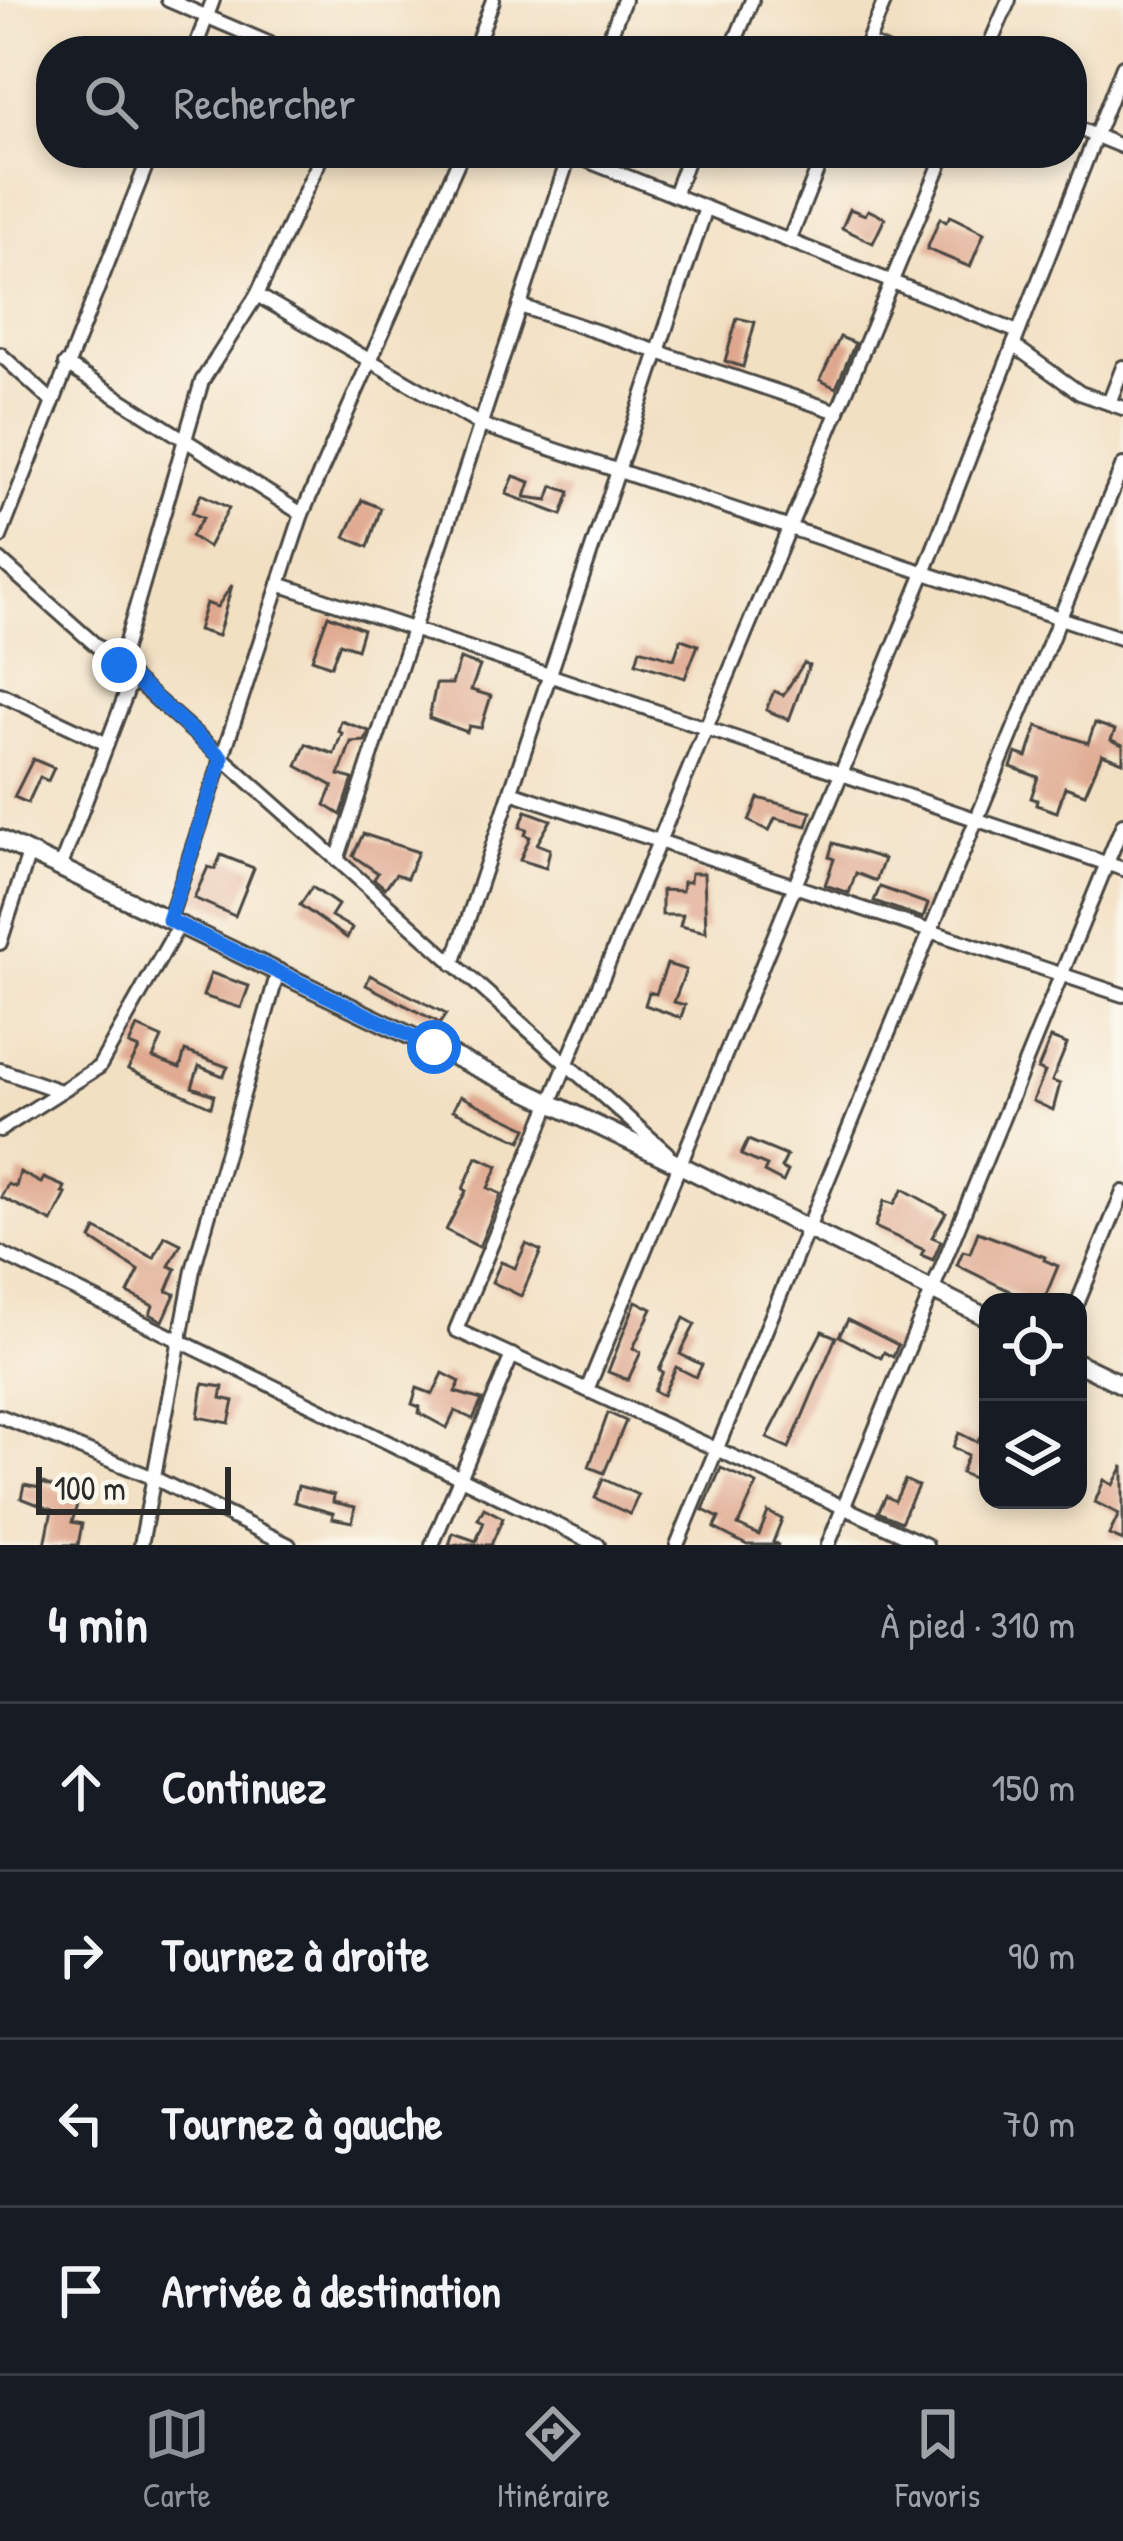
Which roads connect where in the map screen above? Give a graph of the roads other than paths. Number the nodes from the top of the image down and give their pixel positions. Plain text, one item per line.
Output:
1 (168, 0) edge
2 (213, 0) edge
3 (493, 0) edge
4 (623, 0) edge
5 (752, 0) edge
6 (885, 0) edge
7 (1009, 0) edge
8 (207, 18) junction
9 (200, 36) edge
10 (250, 36) edge
11 (480, 36) edge
12 (610, 36) edge
13 (737, 36) edge
14 (870, 36) edge
15 (993, 36) edge
16 (1123, 66) edge
17 (1087, 132) edge
18 (1096, 136) junction
19 (1123, 147) edge
20 (1087, 159) edge
21 (145, 168) edge
22 (316, 168) edge
23 (455, 168) edge
24 (565, 168) edge
25 (607, 168) edge
26 (685, 168) edge
27 (818, 168) edge
28 (939, 168) edge
29 (1083, 168) edge
30 (674, 195) junction
31 (706, 208) junction
32 (789, 241) junction
33 (892, 282) junction
34 (257, 295) junction
35 (520, 306) junction
36 (1016, 339) junction
37 (658, 352) junction
38 (0, 354) edge
39 (369, 358) junction
40 (65, 364) junction
41 (1123, 367) edge
42 (52, 401) junction
43 (1116, 405) edge
44 (838, 412) junction
45 (482, 425) junction
46 (187, 444) junction
47 (1123, 465) edge
48 (618, 471) junction
49 (302, 514) junction
50 (789, 528) junction
51 (0, 537) edge
52 (0, 560) edge
53 (924, 573) junction
54 (279, 584) junction
55 (1060, 618) junction
56 (414, 630) junction
57 (1123, 639) edge
58 (119, 665) junction
59 (550, 676) junction
60 (132, 678) junction
61 (0, 694) edge
62 (706, 728) junction
63 (107, 744) junction
64 (222, 758) junction
65 (841, 774) junction
66 (511, 792) junction
67 (977, 820) junction
68 (1123, 824) edge
69 (0, 839) edge
70 (659, 841) junction
71 (28, 853) junction
72 (337, 860) junction
73 (1107, 863) junction
74 (60, 868) junction
75 (1123, 869) edge
76 (795, 886) junction
77 (174, 922) junction
78 (931, 931) junction
79 (0, 943) edge
80 (453, 964) junction
81 (278, 972) junction
82 (1061, 974) junction
83 (1123, 995) edge
84 (566, 1064) junction
85 (0, 1070) edge
86 (60, 1091) junction
87 (550, 1102) junction
88 (0, 1130) edge
89 (680, 1165) junction
90 (1123, 1192) edge
91 (808, 1228) junction
92 (0, 1253) edge
93 (932, 1290) junction
94 (1082, 1293) edge
95 (979, 1314) edge
96 (179, 1341) junction
97 (512, 1355) junction
98 (1087, 1367) edge
99 (1123, 1385) edge
100 (587, 1390) junction
101 (0, 1416) edge
102 (716, 1449) junction
103 (154, 1478) junction
104 (460, 1478) junction
105 (843, 1507) junction
106 (142, 1545) edge
107 (289, 1545) edge
108 (432, 1545) edge
109 (598, 1545) edge
110 (677, 1545) edge
111 (828, 1545) edge
112 (926, 1545) edge

1 - 8 street
2 - 8 street
3 - 11 street
4 - 12 street
5 - 13 street
6 - 14 street
7 - 15 street
8 - 9 street
8 - 10 street
16 - 18 street
17 - 18 street
18 - 19 street
18 - 20 street
21 - 40 street
22 - 34 street
23 - 39 street
24 - 35 street
25 - 30 street
26 - 30 street
27 - 32 street
28 - 33 street
29 - 36 street
30 - 31 street
31 - 32 street
31 - 37 street
32 - 33 street
33 - 36 street
33 - 44 street
34 - 39 street
34 - 46 street
35 - 37 street
35 - 45 street
36 - 43 street
36 - 53 street
37 - 44 street
37 - 48 street
38 - 42 street
39 - 45 street
39 - 49 street
40 - 42 street
40 - 46 street
41 - 43 street
42 - 51 street
44 - 50 street
45 - 48 street
45 - 56 street
46 - 49 street
46 - 58 street
47 - 55 street
48 - 50 street
48 - 59 street
49 - 54 street
50 - 53 street
50 - 62 street
52 - 58 street
53 - 55 street
53 - 65 street
54 - 56 street
54 - 64 street
55 - 57 street
55 - 67 street
56 - 59 street
56 - 72 street
58 - 60 street
59 - 62 street
59 - 66 street
60 - 63 street
60 - 64 street
61 - 63 street
62 - 65 street
62 - 70 street
63 - 74 street
64 - 72 street
64 - 77 street
65 - 67 street
65 - 76 street
66 - 70 street
66 - 80 street
67 - 73 street
67 - 78 street
68 - 73 street
69 - 71 main road
70 - 76 street
70 - 84 street
71 - 74 main road
71 - 79 street
72 - 80 street
73 - 75 street
73 - 82 street
74 - 77 main road
76 - 78 street
76 - 89 street
77 - 81 main road
77 - 86 street
78 - 82 street
78 - 91 street
80 - 84 street
81 - 87 main road
81 - 96 street
82 - 83 street
82 - 93 street
84 - 87 street
84 - 89 street
85 - 86 street
86 - 88 street
87 - 89 main road
87 - 97 street
89 - 91 main road
89 - 100 street
90 - 94 street
91 - 93 main road
91 - 102 street
92 - 96 street
93 - 95 main road
93 - 105 street
96 - 103 street
96 - 104 street
97 - 100 street
97 - 104 street
98 - 99 main road
100 - 102 street
101 - 103 street
102 - 105 street
102 - 110 street
103 - 106 street
103 - 107 street
104 - 108 street
104 - 109 street
105 - 111 street
105 - 112 street

